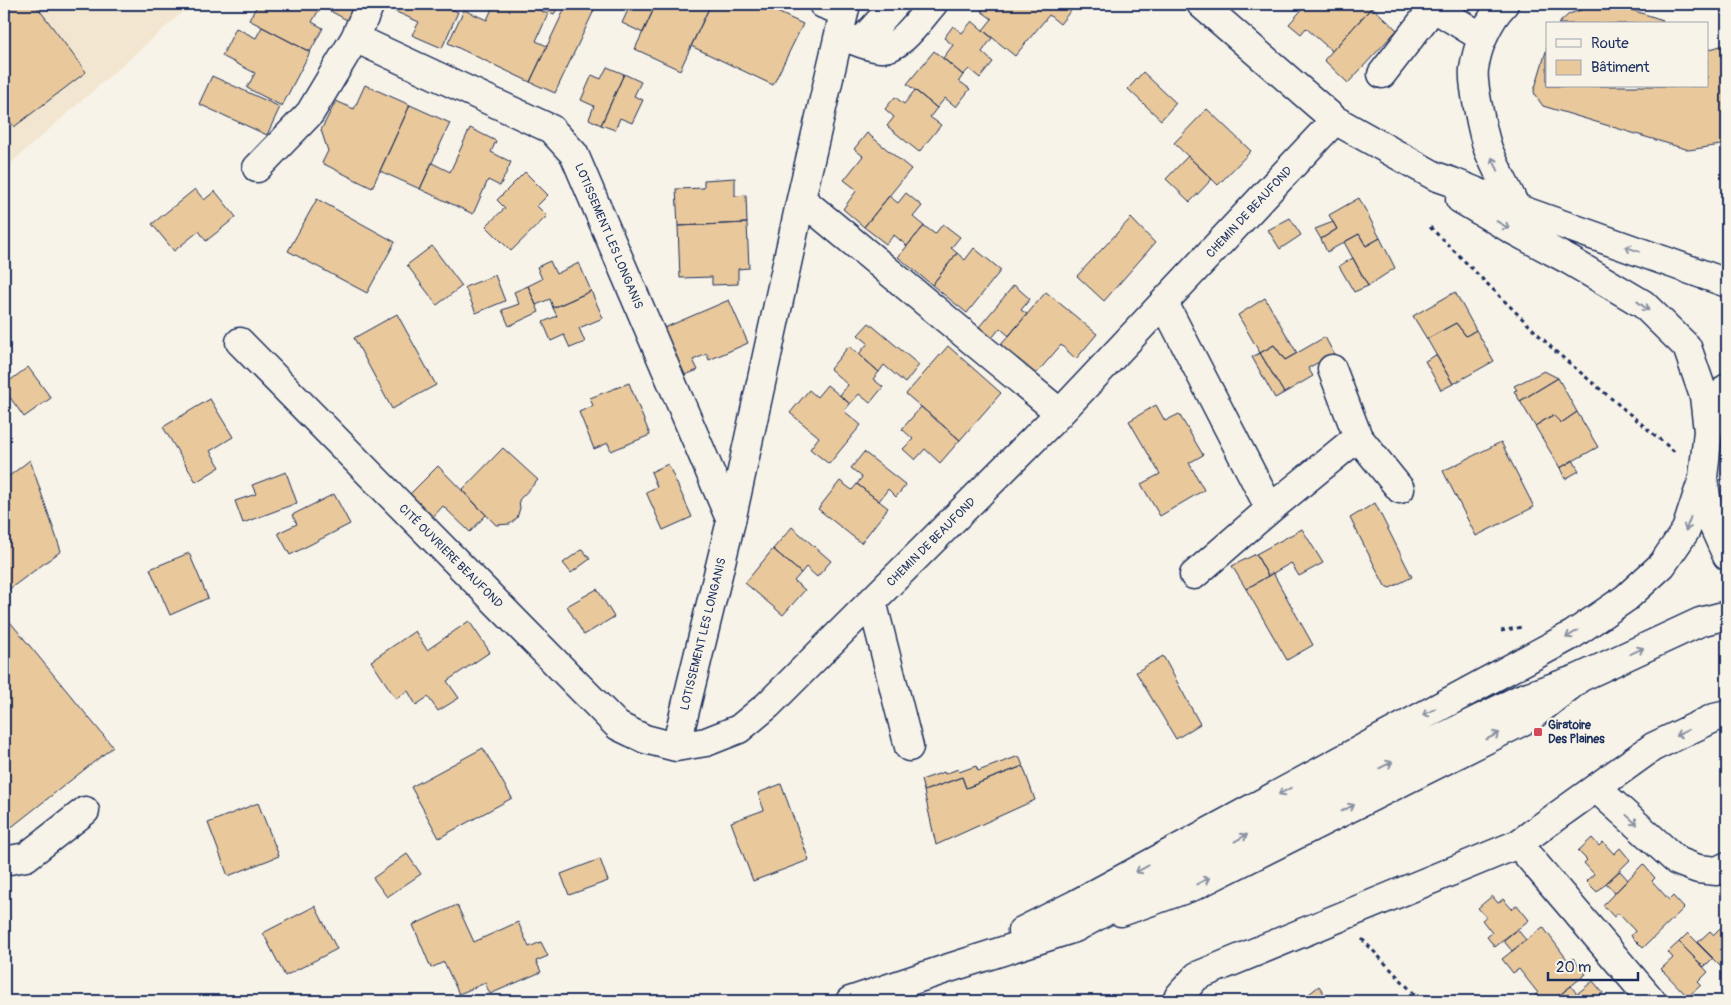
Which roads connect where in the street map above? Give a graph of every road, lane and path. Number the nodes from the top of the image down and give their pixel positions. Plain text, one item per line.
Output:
1 (370, 4) edge
2 (895, 4) edge
3 (933, 4) edge
4 (1201, 4) edge
5 (1504, 4) edge
6 (1431, 6) edge
7 (843, 19) edge
8 (355, 38) junction
9 (1483, 38) junction
10 (1382, 74) dead end
11 (1335, 120) junction
12 (257, 168) dead end
13 (1435, 176) junction
14 (801, 198) junction
15 (1516, 208) junction
16 (1430, 227) dead end
17 (1727, 283) edge
18 (1164, 303) junction
19 (240, 342) dead end
20 (1332, 370) dead end
21 (1727, 388) edge
22 (1060, 413) junction
23 (1708, 431) junction
24 (1358, 437) junction
25 (1681, 458) dead end
26 (1703, 478) junction
27 (1400, 489) dead end
28 (1270, 509) junction
29 (731, 521) junction
30 (1727, 556) edge
31 (1194, 575) dead end
32 (872, 601) junction
33 (1727, 615) edge
34 (1527, 626) dead end
35 (1501, 631) dead end
36 (1727, 715) edge
37 (676, 747) junction
38 (908, 747) dead end
39 (1596, 788) junction
40 (86, 811) dead end
41 (1518, 844) junction
42 (4, 861) edge
43 (1727, 866) edge
44 (1341, 917) junction
45 (949, 968) junction
46 (850, 1001) edge
47 (1177, 1001) edge
48 (1421, 1001) edge
49 (1652, 1001) edge

1 - 8 street
2 - 7 street
3 - 7 street
4 - 11 street
5 - 9 street
6 - 9 street
6 - 10 street
7 - 14 street, LOTISSEMENT LES LONGANIS
8 - 12 street
8 - 29 street, LOTISSEMENT LES LONGANIS
15 -> 9 street
11 - 13 street
11 - 18 street, CHEMIN DE BEAUFOND
13 - 15 street
13 -> 23 street
14 - 22 street
14 - 29 street, LOTISSEMENT LES LONGANIS
17 -> 15 street
16 - 25 path
18 - 22 street, CHEMIN DE BEAUFOND
18 - 28 street
19 - 37 street, CITÉ OUVRIERE BEAUFOND
20 - 24 street
21 - 23 street
22 - 32 street, CHEMIN DE BEAUFOND
23 - 26 street
24 - 27 street
24 - 28 street
26 - 30 street
26 -> 45 street
28 - 31 street
29 - 37 street, LOTISSEMENT LES LONGANIS
32 - 37 street, CHEMIN DE BEAUFOND
32 - 38 street
45 -> 33 street
34 - 35 path
36 -> 39 street
39 - 41 street
39 -> 43 street
40 - 42 street
41 - 44 street
41 - 49 street
44 - 47 street
44 - 48 path
45 - 46 street

